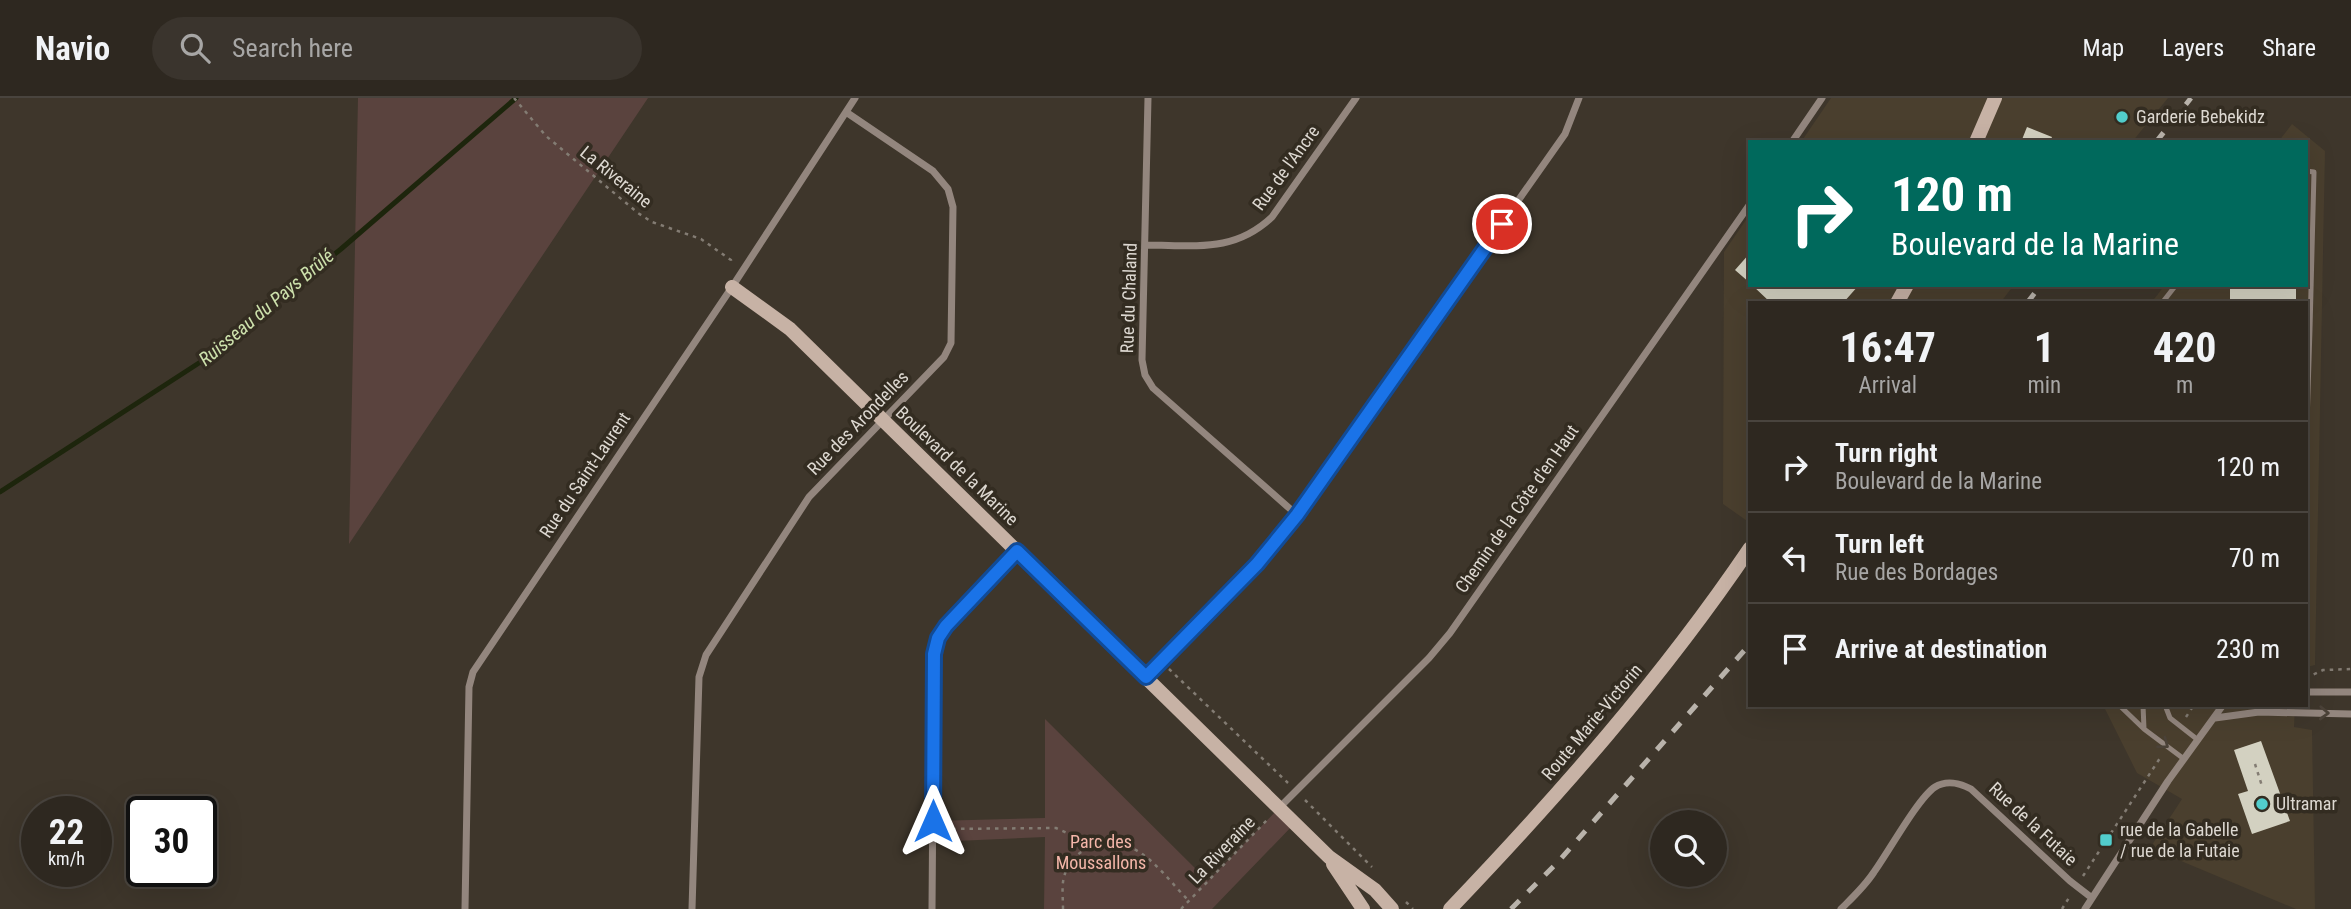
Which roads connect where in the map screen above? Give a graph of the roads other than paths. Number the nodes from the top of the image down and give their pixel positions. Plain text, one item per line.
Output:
1 (855, 98) edge
2 (1147, 98) edge
3 (1356, 98) edge
4 (1579, 98) edge
5 (1822, 98) edge
6 (1995, 98) edge
7 (846, 112) junction
8 (1793, 140) edge
9 (1977, 140) edge
10 (2308, 171) edge
11 (1748, 207) edge
12 (1146, 245) junction
13 (732, 287) junction
14 (2174, 287) edge
15 (2164, 301) edge
16 (2308, 329) edge
17 (883, 420) junction
18 (1297, 515) junction
19 (1017, 551) junction
20 (1748, 551) edge
21 (1146, 677) junction
22 (2308, 692) edge
23 (2351, 692) edge
24 (2121, 707) edge
25 (2143, 707) edge
26 (2166, 707) edge
27 (2222, 707) edge
28 (2351, 714) edge
29 (2215, 718) junction
30 (2144, 729) junction
31 (2198, 740) junction
32 (2184, 759) junction
33 (1280, 807) junction
34 (1329, 857) junction
35 (2092, 898) junction
36 (1398, 904) edge
37 (465, 909) edge
38 (692, 909) edge
39 (932, 909) edge
40 (1363, 909) edge
41 (1450, 909) edge
42 (1841, 909) edge
43 (2085, 909) edge

1 - 7 street, Rue du Saint-Laurent
2 - 12 street, Rue du Chaland
3 - 12 street, Rue de l'Ancre
4 - 18 street
5 - 8 street
6 - 9 street
7 - 13 street, Rue du Saint-Laurent
7 - 17 street, Rue des Arondelles
10 - 16 lane
11 - 33 street, Chemin de la Côte d'en Haut
12 - 18 street, Rue du Chaland
13 - 17 street, Boulevard de la Marine
13 - 37 street, Rue du Saint-Laurent
14 - 15 lane
17 - 19 street, Boulevard de la Marine
17 - 38 street, Rue des Arondelles
18 - 21 street
19 - 21 street, Boulevard de la Marine
19 - 39 street
20 - 41 street, Route Marie-Victorin
21 - 33 street, Boulevard de la Marine
22 - 23 street
24 - 30 lane
25 - 30 lane
26 - 31 lane
27 - 29 street
29 -> 28 street
29 - 31 street
30 -> 32 lane
31 - 32 street
32 - 35 street
33 - 34 street, Boulevard de la Marine
34 - 36 street, Boulevard de la Marine
34 - 40 street, Boulevard de la Marine
35 - 42 street, Rue de la Futaie
35 - 43 street

